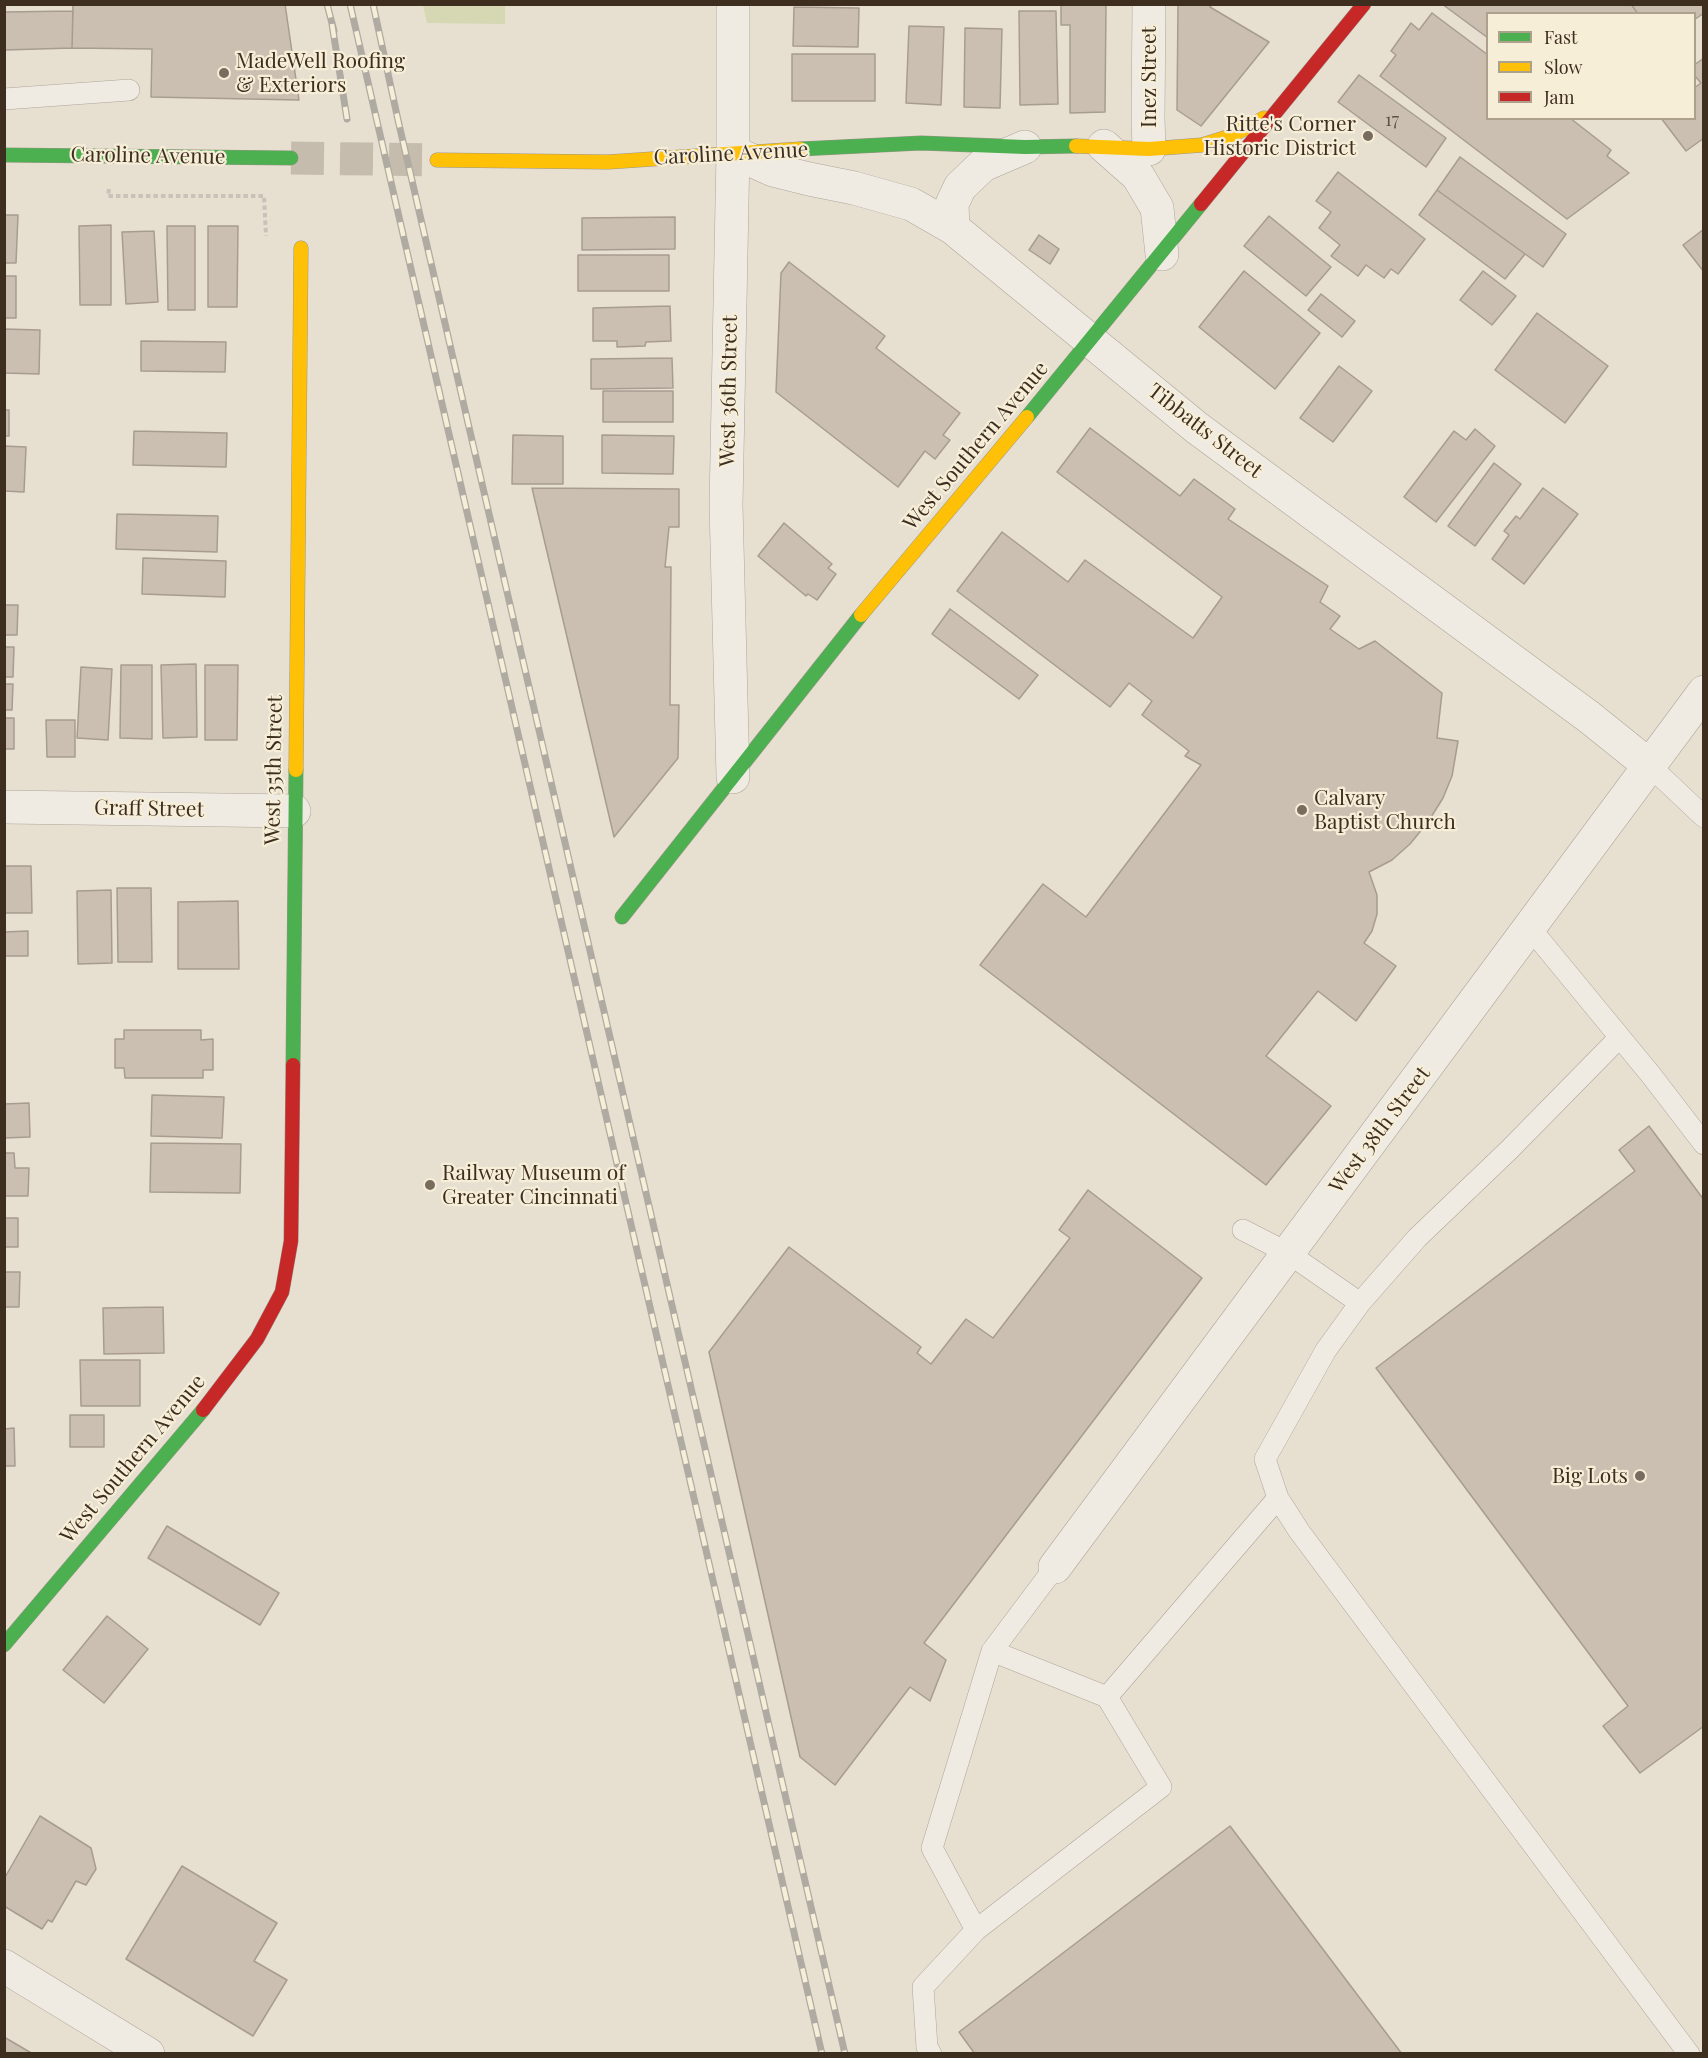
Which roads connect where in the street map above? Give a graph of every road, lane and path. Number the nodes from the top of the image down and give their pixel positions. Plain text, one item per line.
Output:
1 (733, 4) edge
2 (1149, 4) edge
3 (1364, 4) edge
4 (129, 90) dead end
5 (4, 99) edge
6 (1274, 113) junction
7 (1104, 146) junction
8 (1024, 147) junction
9 (1149, 149) junction
10 (733, 152) junction
11 (4, 155) edge
12 (291, 158) tunnel mouth
13 (437, 160) tunnel mouth
14 (133, 196) dead end
15 (953, 228) junction
16 (301, 248) joint
17 (1162, 254) junction
18 (1092, 340) junction
19 (1704, 692) edge
20 (1650, 766) junction
21 (733, 777) junction
22 (4, 807) edge
23 (294, 811) junction
24 (1704, 817) edge
25 (622, 916) dead end
26 (1530, 928) junction
27 (1619, 1038) junction
28 (1704, 1144) edge
29 (1243, 1230) dead end
30 (1288, 1253) junction
31 (282, 1292) joint
32 (1359, 1304) junction
33 (1278, 1498) junction
34 (1055, 1567) joint
35 (4, 1645) edge
36 (992, 1651) junction
37 (1107, 1696) junction
38 (976, 1930) junction
39 (4, 1966) edge
40 (148, 2054) edge
41 (931, 2054) edge
42 (1689, 2054) edge

1 - 10 street, West 36th Street
2 - 9 street, Inez Street
3 - 6 street, West Southern Avenue
4 - 5 lane
6 - 9 street, Caroline Avenue
6 - 17 street, West Southern Avenue
7 - 8 street, Caroline Avenue
7 - 9 street, Caroline Avenue
7 - 17 street
8 - 10 street, Caroline Avenue
8 - 15 street, Caroline Avenue
10 - 13 street, Caroline Avenue
10 - 15 street, Tibbatts Street
10 - 21 street, West 36th Street
11 - 12 street, Caroline Avenue
14 - 16 path
15 - 18 street, Tibbatts Street
16 - 23 street, West 35th Street
17 - 18 street, West Southern Avenue
18 - 20 street, Tibbatts Street
18 - 21 street, West Southern Avenue
19 - 20 street, West 38th Street
20 - 24 lane
20 - 26 street, West 38th Street
21 - 25 street, West Southern Avenue
22 - 23 street, Graff Street
23 - 31 street, West 35th Street
26 - 27 lane
26 - 30 street, West 38th Street
27 - 28 lane
27 - 32 lane
29 - 30 lane
30 - 32 lane
30 - 34 street, West 38th Street
31 - 35 street, West Southern Avenue
32 - 33 lane
33 - 37 lane
33 - 42 lane
34 - 36 lane
36 - 37 lane
36 - 38 lane
37 - 38 lane
38 - 41 lane
39 - 40 street

